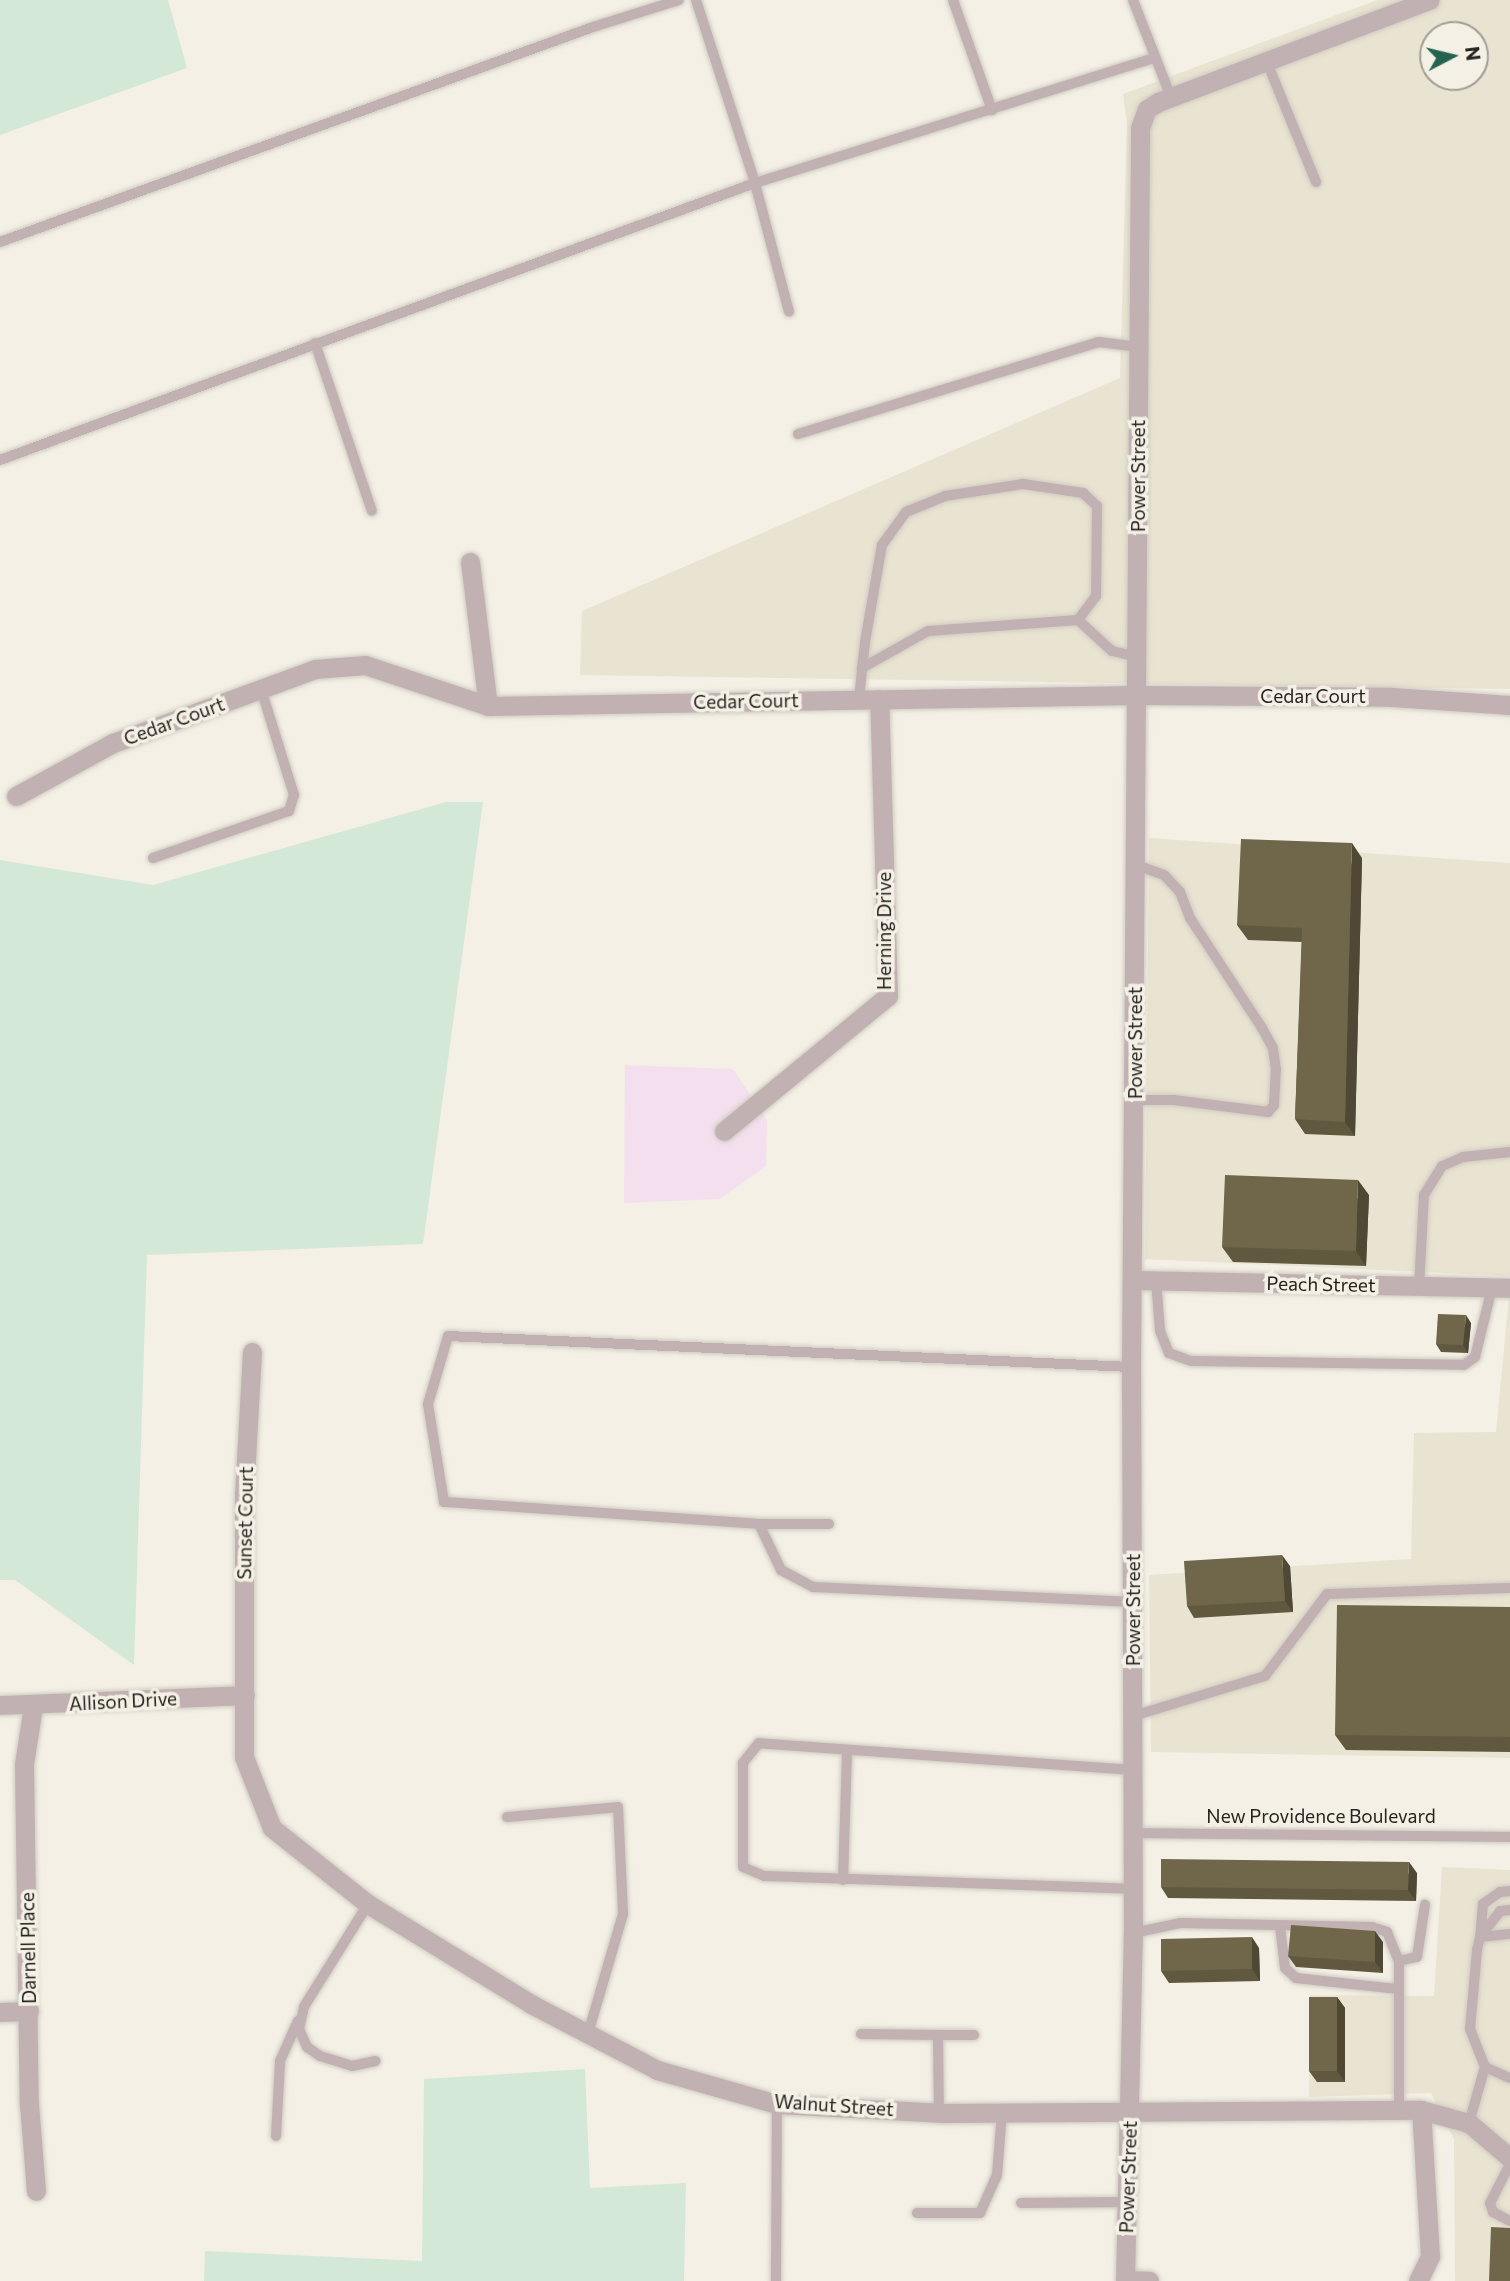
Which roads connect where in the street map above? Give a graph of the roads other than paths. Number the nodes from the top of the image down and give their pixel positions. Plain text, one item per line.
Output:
1 (679, 0) edge
2 (696, 0) edge
3 (953, 0) edge
4 (1133, 0) edge
5 (1429, 0) edge
6 (1155, 58) junction
7 (1266, 60) junction
8 (1171, 97) junction
9 (992, 110) junction
10 (1316, 182) dead end
11 (755, 183) junction
12 (0, 242) edge
13 (789, 312) dead end
14 (316, 343) junction
15 (1139, 347) junction
16 (798, 434) dead end
17 (0, 460) edge
18 (372, 511) dead end
19 (470, 562) dead end
20 (1078, 620) junction
21 (1138, 657) junction
22 (862, 668) junction
23 (261, 689) junction
24 (1137, 695) junction
25 (869, 699) junction
26 (1510, 705) edge
27 (488, 706) junction
28 (16, 796) dead end
29 (153, 858) dead end
30 (1136, 866) junction
31 (1134, 1100) junction
32 (724, 1131) dead end
33 (1510, 1152) edge
34 (1133, 1280) junction
35 (1156, 1280) junction
36 (1419, 1287) junction
37 (1501, 1288) edge
38 (252, 1352) dead end
39 (1131, 1367) junction
40 (759, 1524) junction
41 (829, 1524) dead end
42 (1510, 1588) edge
43 (1133, 1602) junction
44 (245, 1695) junction
45 (0, 1704) edge
46 (33, 1706) junction
47 (1133, 1716) junction
48 (847, 1750) junction
49 (1133, 1770) junction
50 (507, 1817) dead end
51 (1133, 1833) junction
52 (1510, 1838) edge
53 (843, 1880) junction
54 (1133, 1889) junction
55 (1510, 1891) edge
56 (368, 1904) junction
57 (1426, 1905) dead end
58 (1510, 1910) edge
59 (1280, 1926) junction
60 (1133, 1933) junction
61 (1510, 1934) edge
62 (1480, 1937) junction
63 (1399, 1961) junction
64 (1398, 1989) junction
65 (304, 2009) junction
66 (29, 2011) junction
67 (0, 2012) edge
68 (588, 2034) junction
69 (861, 2034) dead end
70 (937, 2035) junction
71 (974, 2035) dead end
72 (375, 2061) dead end
73 (1485, 2067) junction
74 (1510, 2078) edge
75 (777, 2104) junction
76 (1399, 2110) junction
77 (1421, 2110) junction
78 (1131, 2111) junction
79 (939, 2113) junction
80 (1002, 2113) junction
81 (1469, 2123) junction
82 (276, 2136) dead end
83 (1510, 2158) edge
84 (1510, 2164) edge
85 (36, 2191) dead end
86 (1126, 2202) junction
87 (1021, 2203) dead end
88 (917, 2213) dead end
89 (1510, 2221) edge
90 (776, 2281) edge
91 (1125, 2281) edge
92 (1149, 2281) edge
93 (1418, 2281) edge

1 - 12 lane
2 - 11 lane
3 - 9 lane
4 - 6 lane
5 - 7 street, Power Street
6 - 8 lane
6 - 9 lane
7 - 8 street, Power Street
7 - 10 lane
8 - 15 street, Power Street
9 - 11 lane
11 - 13 lane
11 - 14 lane
14 - 17 lane
14 - 18 lane
15 - 16 lane
15 - 21 street, Power Street
19 - 27 street
20 - 21 lane
20 - 22 lane
20 - 22 lane
21 - 24 street, Power Street
22 - 25 lane
23 - 27 street, Cedar Court
23 - 28 street, Cedar Court
23 - 29 lane
24 - 25 street, Cedar Court
24 - 26 street, Cedar Court
24 - 30 street, Power Street
25 - 27 street, Cedar Court
25 - 32 street, Herning Drive
30 - 31 street, Power Street
30 - 31 lane
31 - 34 street, Power Street
33 - 36 lane
34 - 35 street, Peach Street
34 - 39 street, Power Street
35 - 36 street, Peach Street
35 - 37 lane
36 - 37 street, Peach Street
38 - 44 street, Sunset Court
39 - 40 lane
39 - 43 street, Power Street
40 - 41 lane
40 - 43 lane
42 - 47 lane
43 - 47 street, Power Street
44 - 46 street, Allison Drive
44 - 56 street, Walnut Street
45 - 46 street, Allison Drive
46 - 66 street, Darnell Place
47 - 49 street, Power Street
48 - 49 lane
48 - 53 lane
48 - 53 lane
49 - 51 street, Power Street
50 - 68 lane
51 - 52 lane, New Providence Boulevard
51 - 54 street, Power Street
53 - 54 lane
54 - 60 street, Power Street
55 - 62 lane
56 - 65 lane
56 - 68 street, Walnut Street
57 - 63 lane
58 - 62 lane
59 - 60 lane
59 - 63 lane
59 - 64 lane
60 - 78 street, Power Street
61 - 62 lane
62 - 73 lane
63 - 64 lane
64 - 76 lane
65 - 72 lane
65 - 82 lane
66 - 67 street
66 - 85 street, Darnell Place
68 - 75 street, Walnut Street
69 - 70 lane
70 - 71 lane
70 - 79 lane
73 - 74 lane
73 - 81 lane
75 - 79 street, Walnut Street
75 - 90 lane
76 - 77 street, Walnut Street
76 - 78 street, Walnut Street
77 - 81 street, Walnut Street
77 - 93 street
78 - 80 street, Walnut Street
78 - 86 street, Power Street
79 - 80 street, Walnut Street
80 - 88 lane
81 - 83 street, Walnut Street
84 - 89 lane
86 - 87 lane
86 - 91 street, Power Street
91 - 92 street

